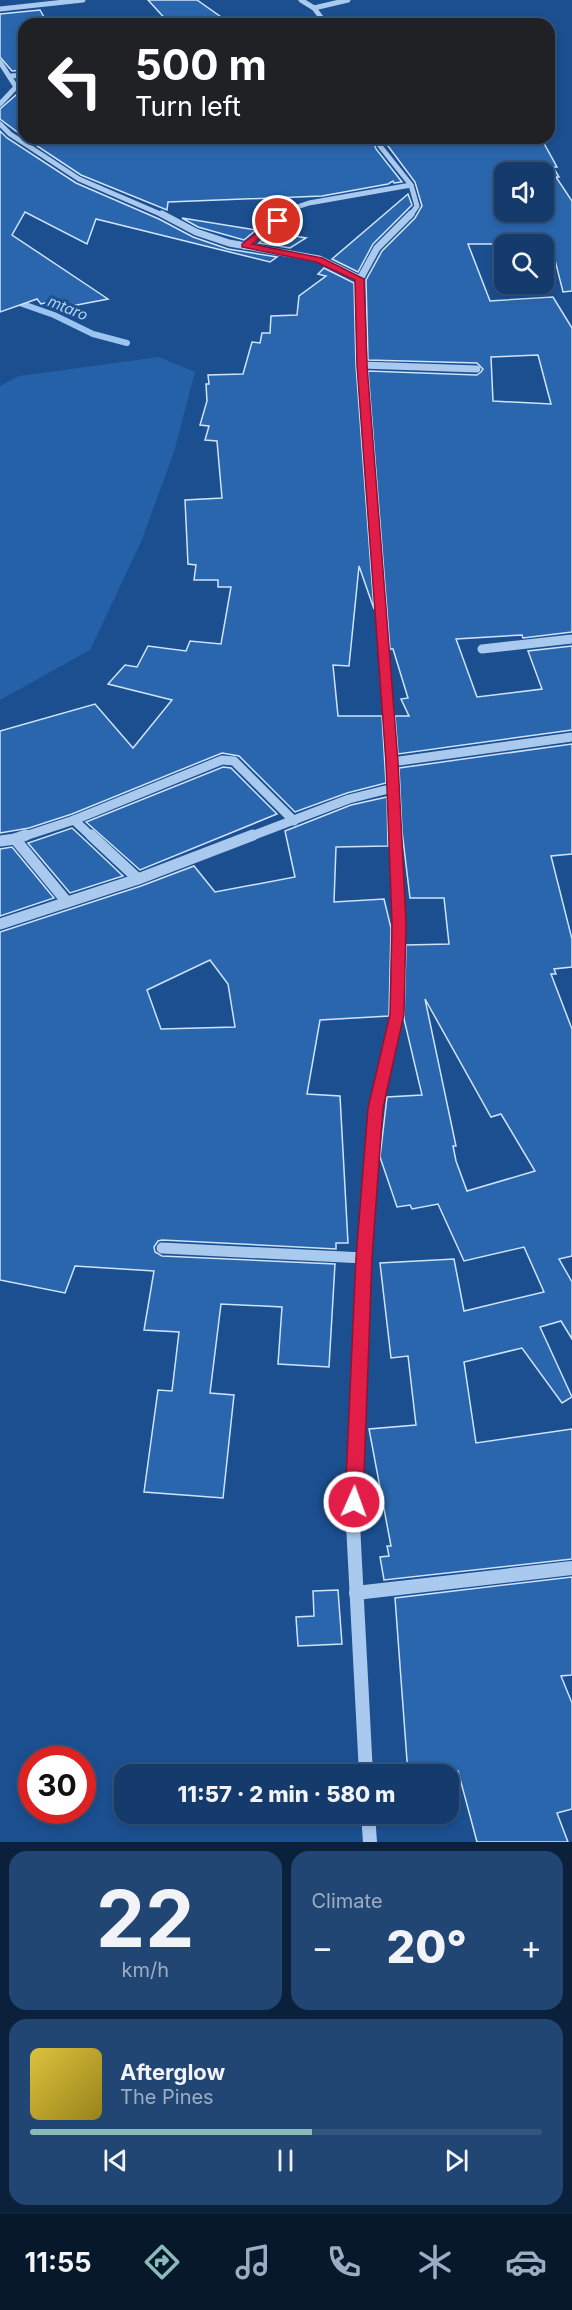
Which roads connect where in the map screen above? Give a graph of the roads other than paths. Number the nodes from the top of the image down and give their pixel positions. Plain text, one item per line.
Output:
1 (83, 0) edge
2 (301, 0) edge
3 (348, 0) edge
4 (314, 8) junction
5 (0, 9) edge
6 (322, 18) edge
7 (0, 62) edge
8 (18, 75) edge
9 (11, 76) junction
10 (0, 104) edge
11 (0, 124) edge
12 (10, 134) junction
13 (0, 136) edge
14 (18, 139) edge
15 (25, 144) edge
16 (379, 144) edge
17 (411, 185) junction
18 (245, 246) junction
19 (360, 279) junction
20 (362, 365) junction
21 (477, 369) dead end
22 (572, 639) edge
23 (482, 649) dead end
24 (572, 737) edge
25 (392, 762) junction
26 (393, 788) junction
27 (75, 820) junction
28 (294, 820) junction
29 (15, 839) junction
30 (0, 841) edge
31 (138, 879) junction
32 (68, 902) junction
33 (0, 924) edge
34 (162, 1248) dead end
35 (364, 1258) junction
36 (572, 1568) edge
37 (357, 1593) junction
38 (366, 1764) edge
39 (369, 1824) edge
40 (370, 1842) edge

1 - 5 street
2 - 4 street
3 - 4 street
4 - 6 street
7 - 9 street
8 - 9 street
9 - 10 street
11 - 12 street
12 - 13 street
12 - 14 street
15 - 18 street
16 - 17 street
17 - 18 street
17 - 19 street
18 - 19 street
19 - 20 street
20 - 21 street
20 - 25 street
22 - 23 street
24 - 25 street
25 - 26 street
26 - 28 street
26 - 35 street
27 - 28 street
27 - 29 street
27 - 31 street
28 - 31 street
29 - 30 street
29 - 32 street
31 - 32 street
32 - 33 street
34 - 35 street
35 - 37 street
36 - 37 street
37 - 38 street
39 - 40 street

